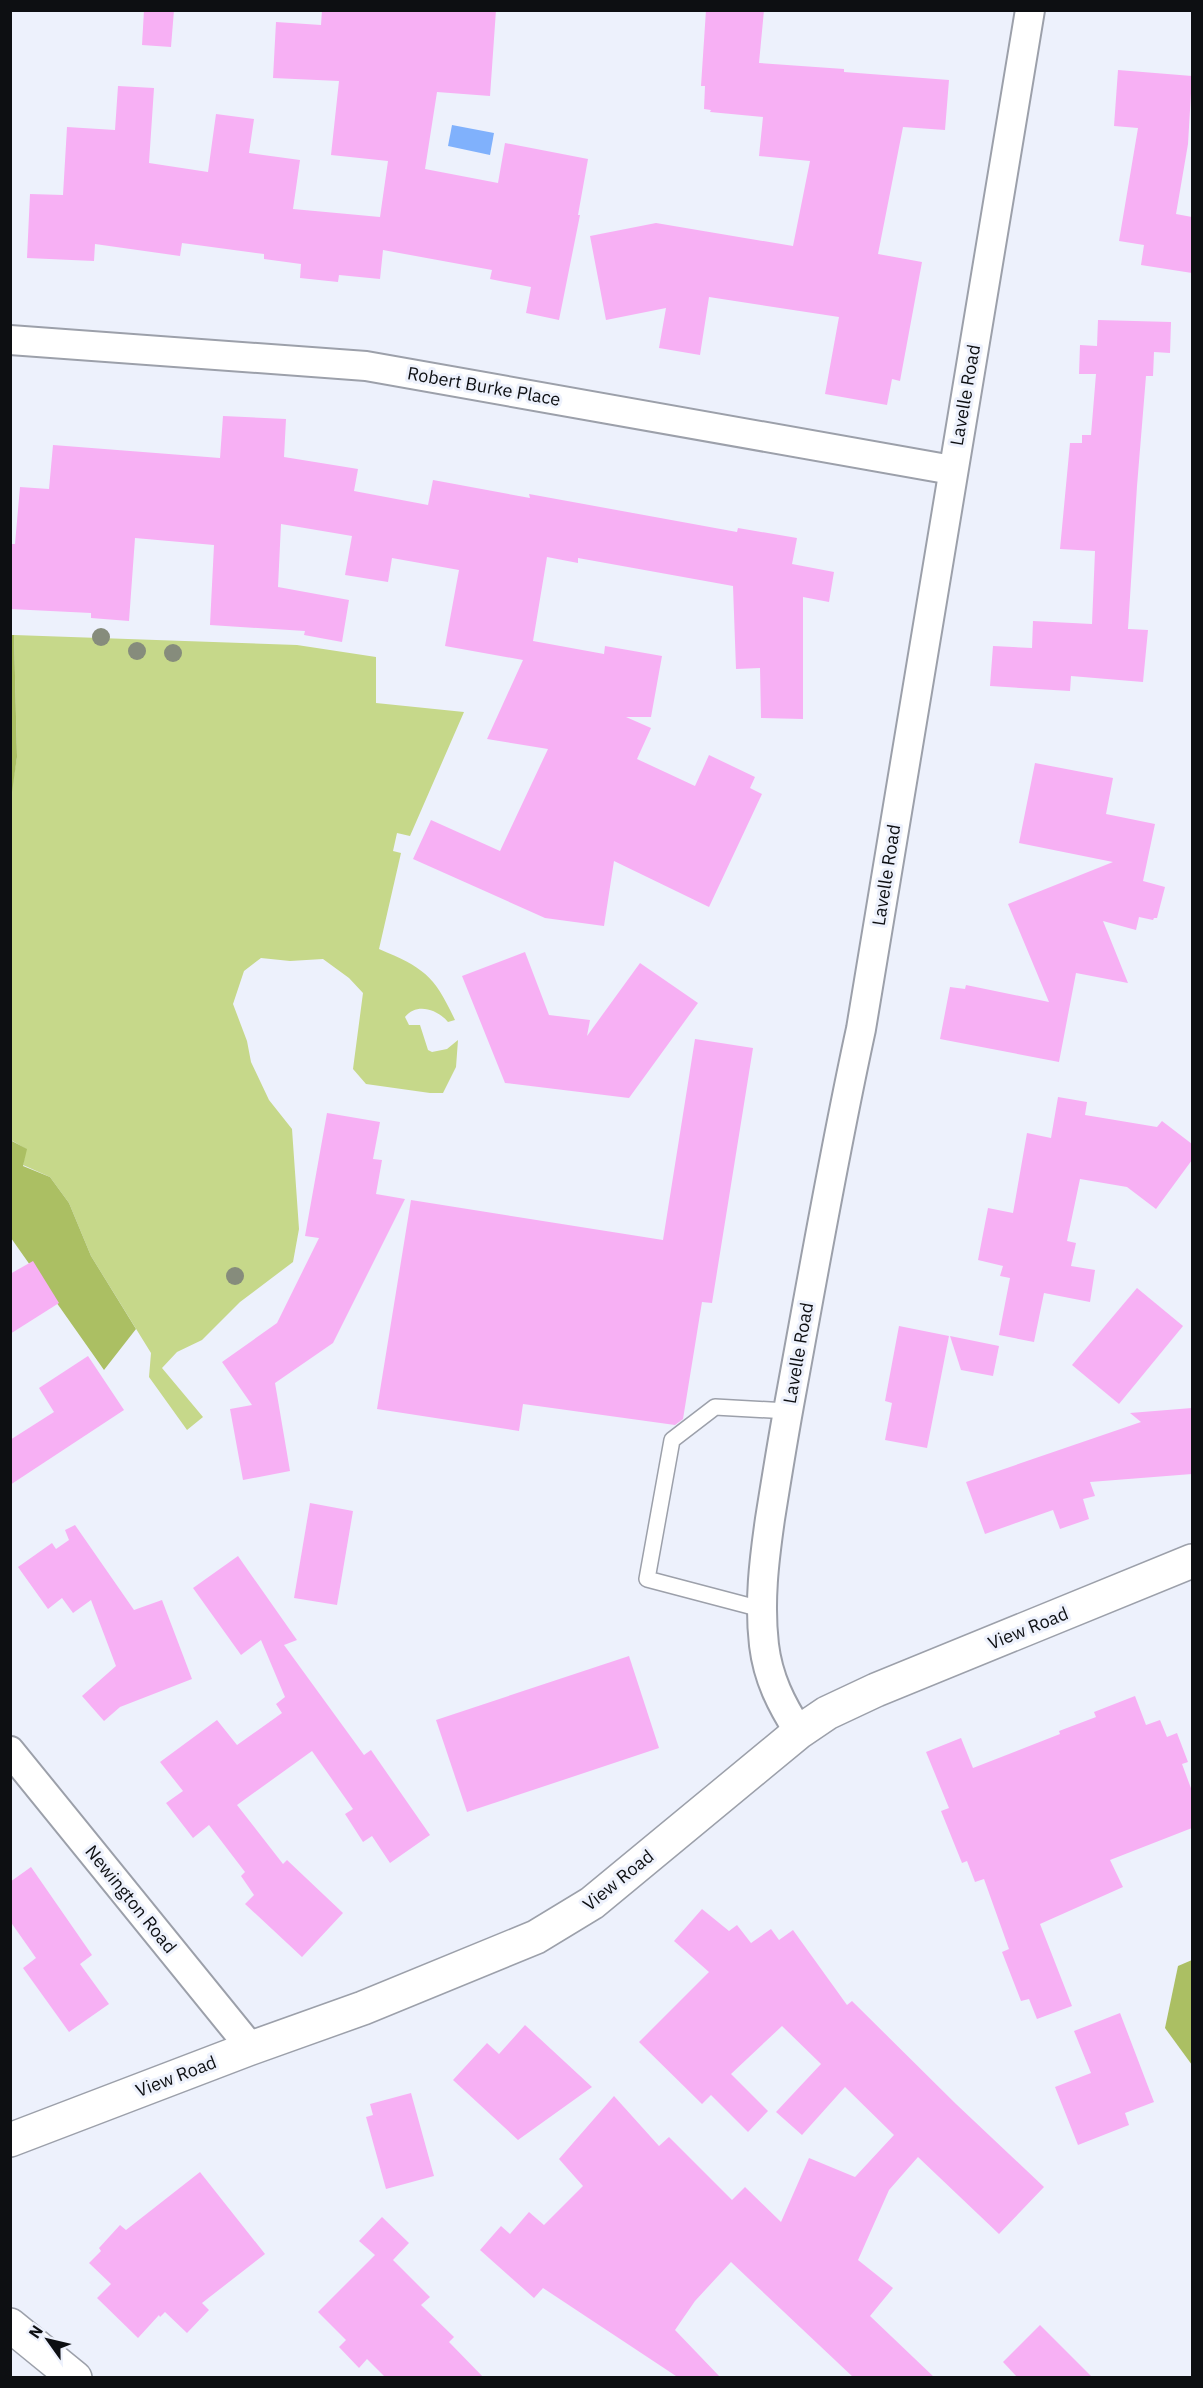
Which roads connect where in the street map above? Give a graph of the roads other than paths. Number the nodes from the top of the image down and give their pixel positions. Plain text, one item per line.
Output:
1 (1030, 10) edge
2 (10, 340) edge
3 (952, 470) junction
4 (788, 1411) junction
5 (1192, 1561) edge
6 (761, 1609) junction
7 (799, 1732) junction
8 (10, 1751) edge
9 (251, 2048) junction
10 (10, 2140) edge
11 (10, 2325) edge
12 (75, 2378) edge

1 - 3 street, Lavelle Road
2 - 3 street, Robert Burke Place
3 - 4 street, Lavelle Road
4 - 6 street, Lavelle Road
4 - 6 lane
5 - 7 main road, View Road
6 - 7 street, Lavelle Road
7 - 9 main road, View Road
8 - 9 street, Newington Road
9 - 10 main road, View Road
11 - 12 main road

